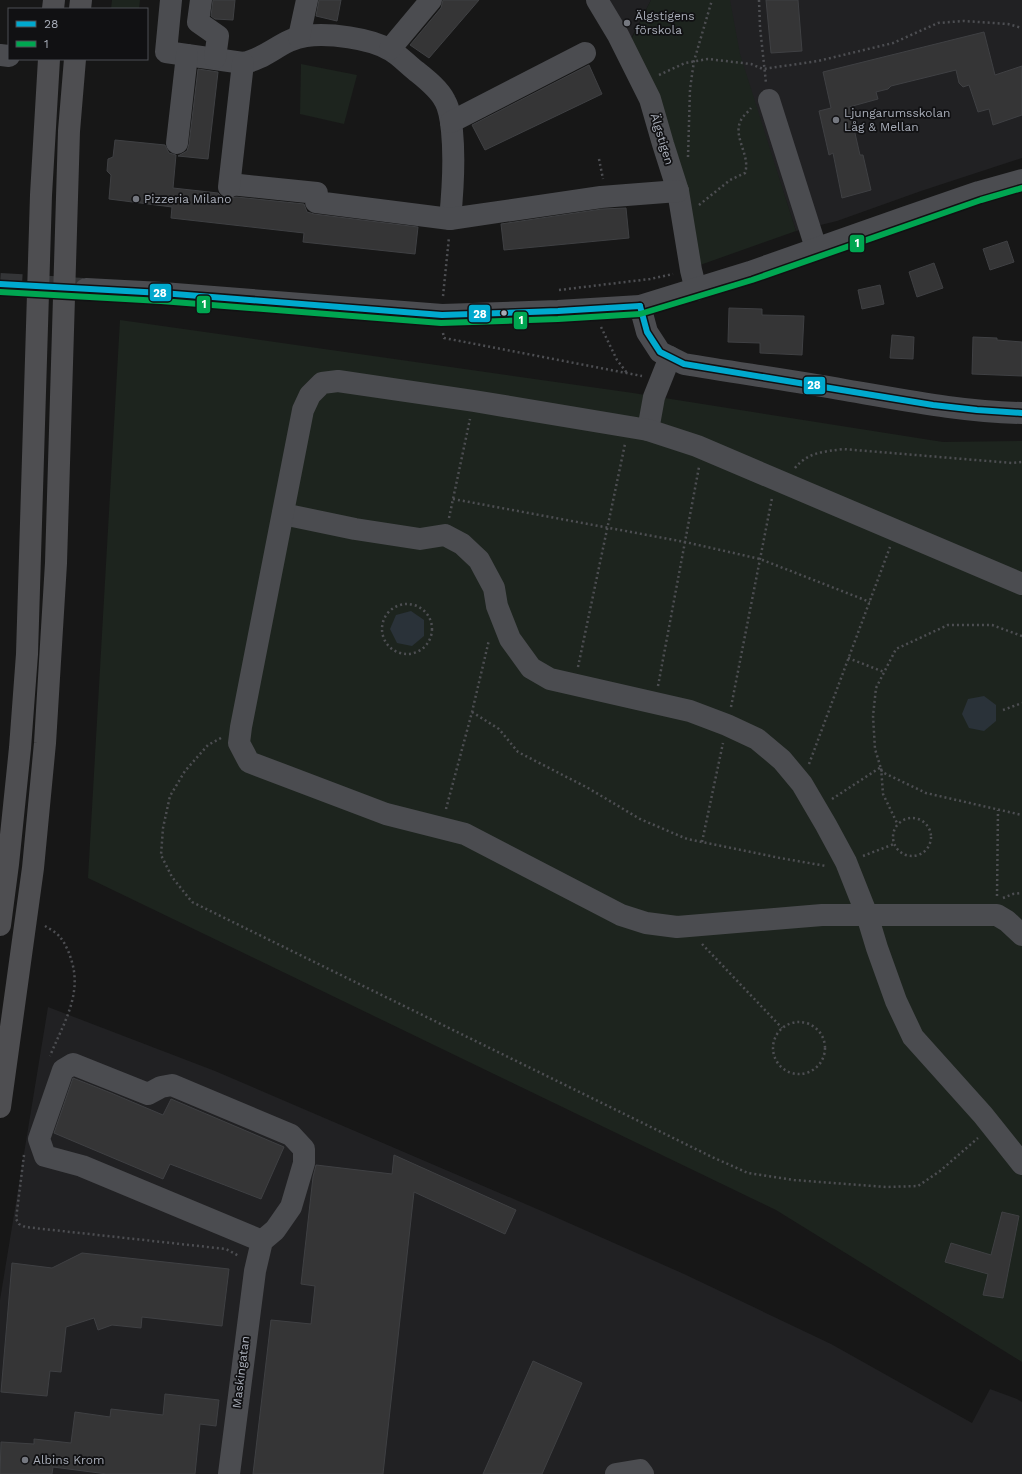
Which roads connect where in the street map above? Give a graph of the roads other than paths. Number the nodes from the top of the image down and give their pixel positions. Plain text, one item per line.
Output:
1 (172, 0) edge
2 (201, 0) edge
3 (307, 0) edge
4 (431, 0) edge
5 (597, 0) edge
6 (299, 37) junction
7 (390, 49) junction
8 (176, 53) junction
9 (585, 53) dead end
10 (215, 58) junction
11 (49, 60) edge
12 (75, 60) edge
13 (243, 63) junction
14 (761, 103) road end
15 (451, 122) junction
16 (177, 144) dead end
17 (1022, 180) edge
18 (678, 191) junction
19 (450, 219) junction
20 (816, 248) junction
21 (694, 280) junction
22 (86, 289) tunnel mouth
23 (640, 306) junction
24 (670, 357) junction
25 (1022, 413) edge
26 (638, 428) junction
27 (283, 514) junction
28 (1022, 584) edge
29 (866, 915) junction
30 (0, 925) edge
31 (1022, 935) edge
32 (0, 1107) edge
33 (1022, 1164) edge
34 (262, 1241) junction
35 (229, 1474) edge
36 (616, 1474) edge
37 (643, 1474) edge

1 - 8 street
2 - 10 street
3 - 6 street
4 - 7 street
5 - 18 street, Älgstigen
6 - 7 street
6 - 13 street
7 - 15 street
8 - 10 street
8 - 16 street
9 - 15 street
10 - 13 street
11 - 30 highway
12 - 32 highway
13 - 19 street
14 - 20 street
15 - 19 street
17 - 20 street
18 - 19 street
18 - 21 street, Älgstigen
20 - 21 street
21 - 23 street
22 - 23 street
23 - 24 street
24 - 25 street
24 - 26 street
26 - 27 street
26 - 28 street
27 - 29 street
27 - 29 street
29 - 31 street
29 - 33 street
34 - 34 street
34 - 35 street, Maskingatan
36 - 37 street

